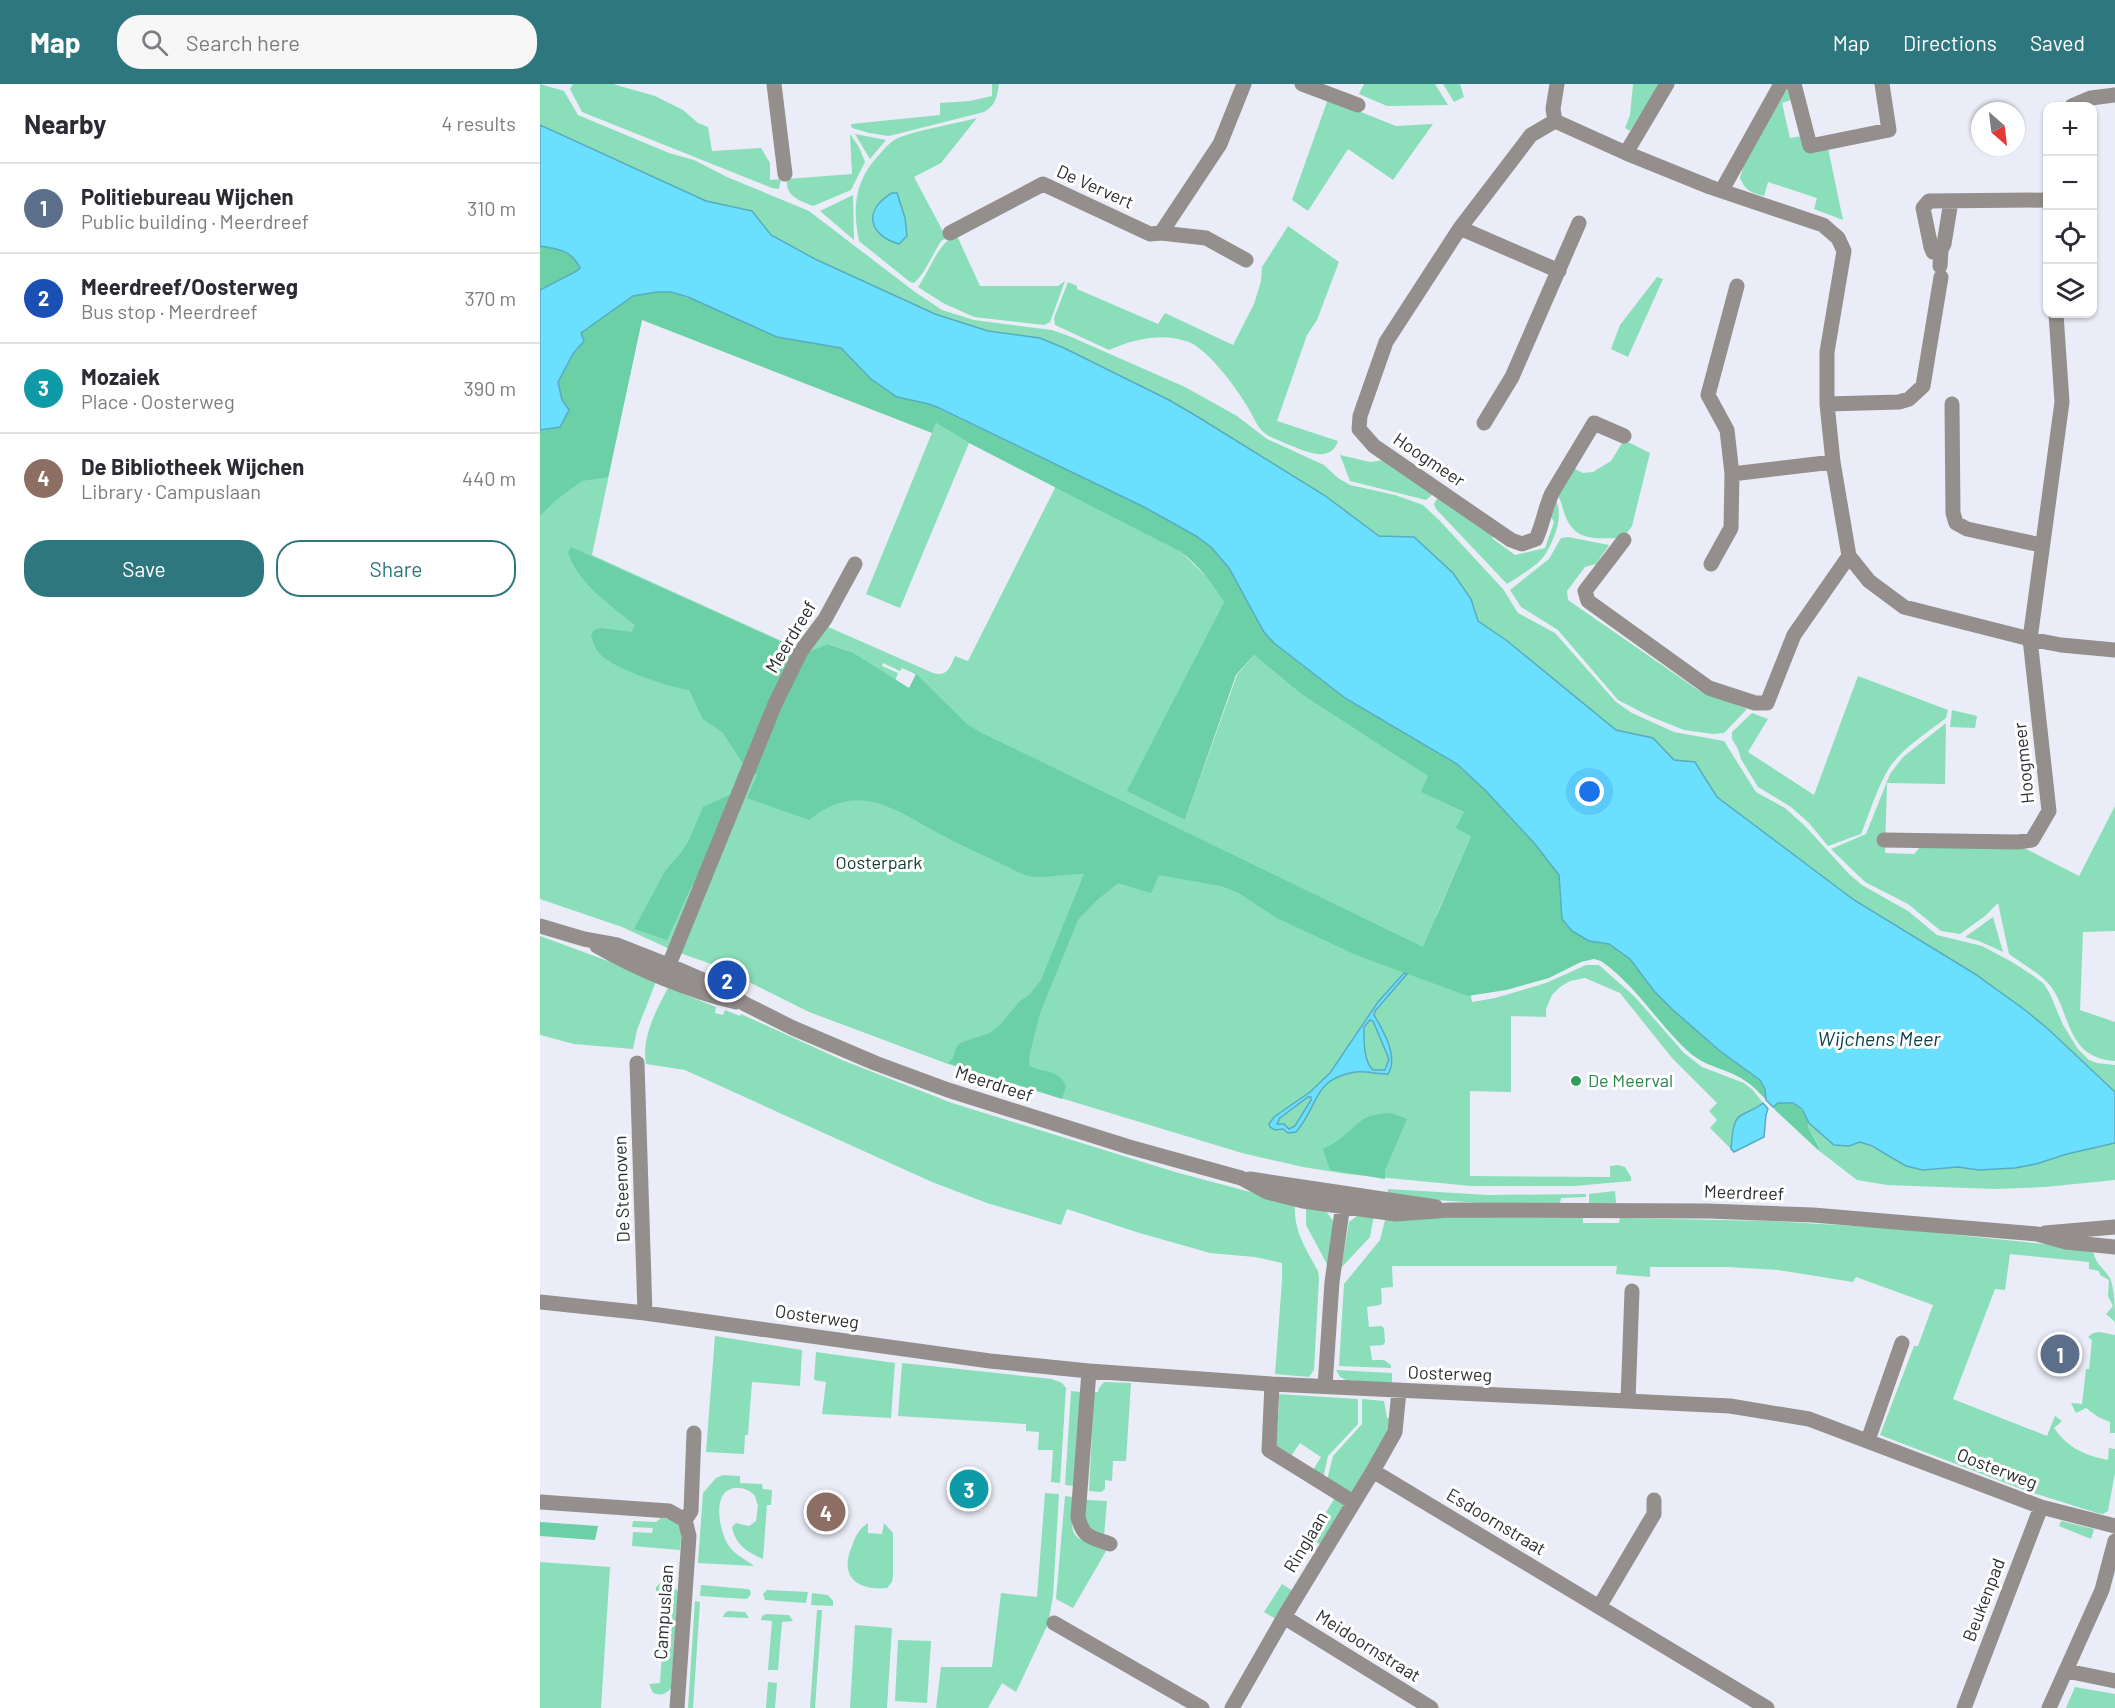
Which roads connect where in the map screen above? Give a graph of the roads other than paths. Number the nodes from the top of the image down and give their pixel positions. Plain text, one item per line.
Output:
1 (774, 84) edge
2 (1244, 84) edge
3 (1302, 84) edge
4 (1557, 84) edge
5 (1667, 84) edge
6 (1781, 84) edge
7 (1794, 84) edge
8 (1881, 84) edge
9 (2115, 95) edge
10 (2082, 102) edge
11 (1359, 105) dead end
12 (1556, 121) junction
13 (1626, 153) junction
14 (785, 174) dead end
15 (1722, 190) junction
16 (2043, 200) edge
17 (1951, 201) junction
18 (1579, 223) dead end
19 (1460, 228) junction
20 (950, 233) dead end
21 (1161, 233) junction
22 (1941, 250) junction
23 (1246, 260) dead end
24 (1559, 271) junction
25 (1737, 286) dead end
26 (2056, 318) edge
27 (1827, 404) junction
28 (1952, 404) dead end
29 (1484, 423) dead end
30 (1624, 436) dead end
31 (1833, 462) junction
32 (1732, 474) junction
33 (1624, 540) dead end
34 (2042, 545) junction
35 (1849, 556) junction
36 (855, 564) dead end
37 (1712, 564) dead end
38 (2030, 639) junction
39 (2115, 650) edge
40 (1884, 840) dead end
41 (540, 926) edge
42 (666, 971) junction
43 (637, 1063) dead end
44 (1343, 1201) junction
45 (2115, 1227) edge
46 (2037, 1234) junction
47 (2115, 1247) edge
48 (1632, 1291) dead end
49 (540, 1302) edge
50 (645, 1313) junction
51 (1902, 1343) dead end
52 (1089, 1371) junction
53 (1272, 1384) junction
54 (1325, 1386) junction
55 (1400, 1391) junction
56 (1628, 1401) junction
57 (694, 1433) dead end
58 (1868, 1440) junction
59 (1373, 1471) junction
60 (1654, 1500) dead end
61 (540, 1502) edge
62 (1353, 1502) junction
63 (2041, 1507) junction
64 (685, 1520) junction
65 (2115, 1526) edge
66 (2115, 1541) edge
67 (1110, 1544) dead end
68 (1599, 1607) junction
69 (1284, 1617) junction
70 (1054, 1623) dead end
71 (2067, 1671) junction
72 (2115, 1681) edge
73 (677, 1708) edge
74 (1202, 1708) edge
75 (1232, 1708) edge
76 (1431, 1708) edge
77 (1767, 1708) edge
78 (1964, 1708) edge
79 (2049, 1708) edge

1 - 14 street
2 - 21 street
3 - 11 street
4 - 12 street
5 - 13 street
6 - 15 street
7 - 8 street
9 - 10 street
12 - 13 street
12 - 19 street, Hoogmeer
13 - 15 street
15 - 27 street
16 - 17 street
17 - 22 street
17 - 22 street
18 - 24 street
19 - 24 street
19 - 30 street, Hoogmeer
20 - 21 street, De Ververt
21 - 23 street, De Ververt
22 - 27 street
24 - 29 street
25 - 32 street
26 - 34 street, Hoogmeer
27 - 31 street
28 - 34 street
31 - 32 street
31 - 35 street
32 - 37 street
33 - 35 street
34 - 38 street, Hoogmeer
35 - 38 street
36 - 42 street, Meerdreef
38 - 39 street
38 - 40 street, Hoogmeer
41 - 42 street, Meerdreef
42 - 44 street, Meerdreef
43 - 50 street, De Steenoven
44 - 46 street, Meerdreef
44 - 54 street
45 - 46 street, Meerdreef
46 - 47 street, Meerdreef
48 - 56 street
49 - 50 street, Oosterweg
50 - 52 street, Oosterweg
51 - 58 street
52 - 53 street, Oosterweg
52 - 67 street
53 - 54 street, Oosterweg
53 - 62 street
54 - 55 street, Oosterweg
55 - 56 street, Oosterweg
55 - 59 street, Ringlaan
56 - 58 street, Oosterweg
57 - 64 street, Campuslaan
58 - 63 street, Oosterweg
59 - 62 street, Ringlaan
59 - 68 street, Esdoornstraat
60 - 68 street
61 - 64 street
62 - 69 street, Ringlaan
63 - 65 street, Oosterweg
63 - 78 street, Beukenpad
64 - 73 street, Campuslaan
66 - 71 street
68 - 77 street, Esdoornstraat
69 - 75 street, Ringlaan
69 - 76 street, Meidoornstraat
70 - 74 street
71 - 72 street
71 - 79 street

